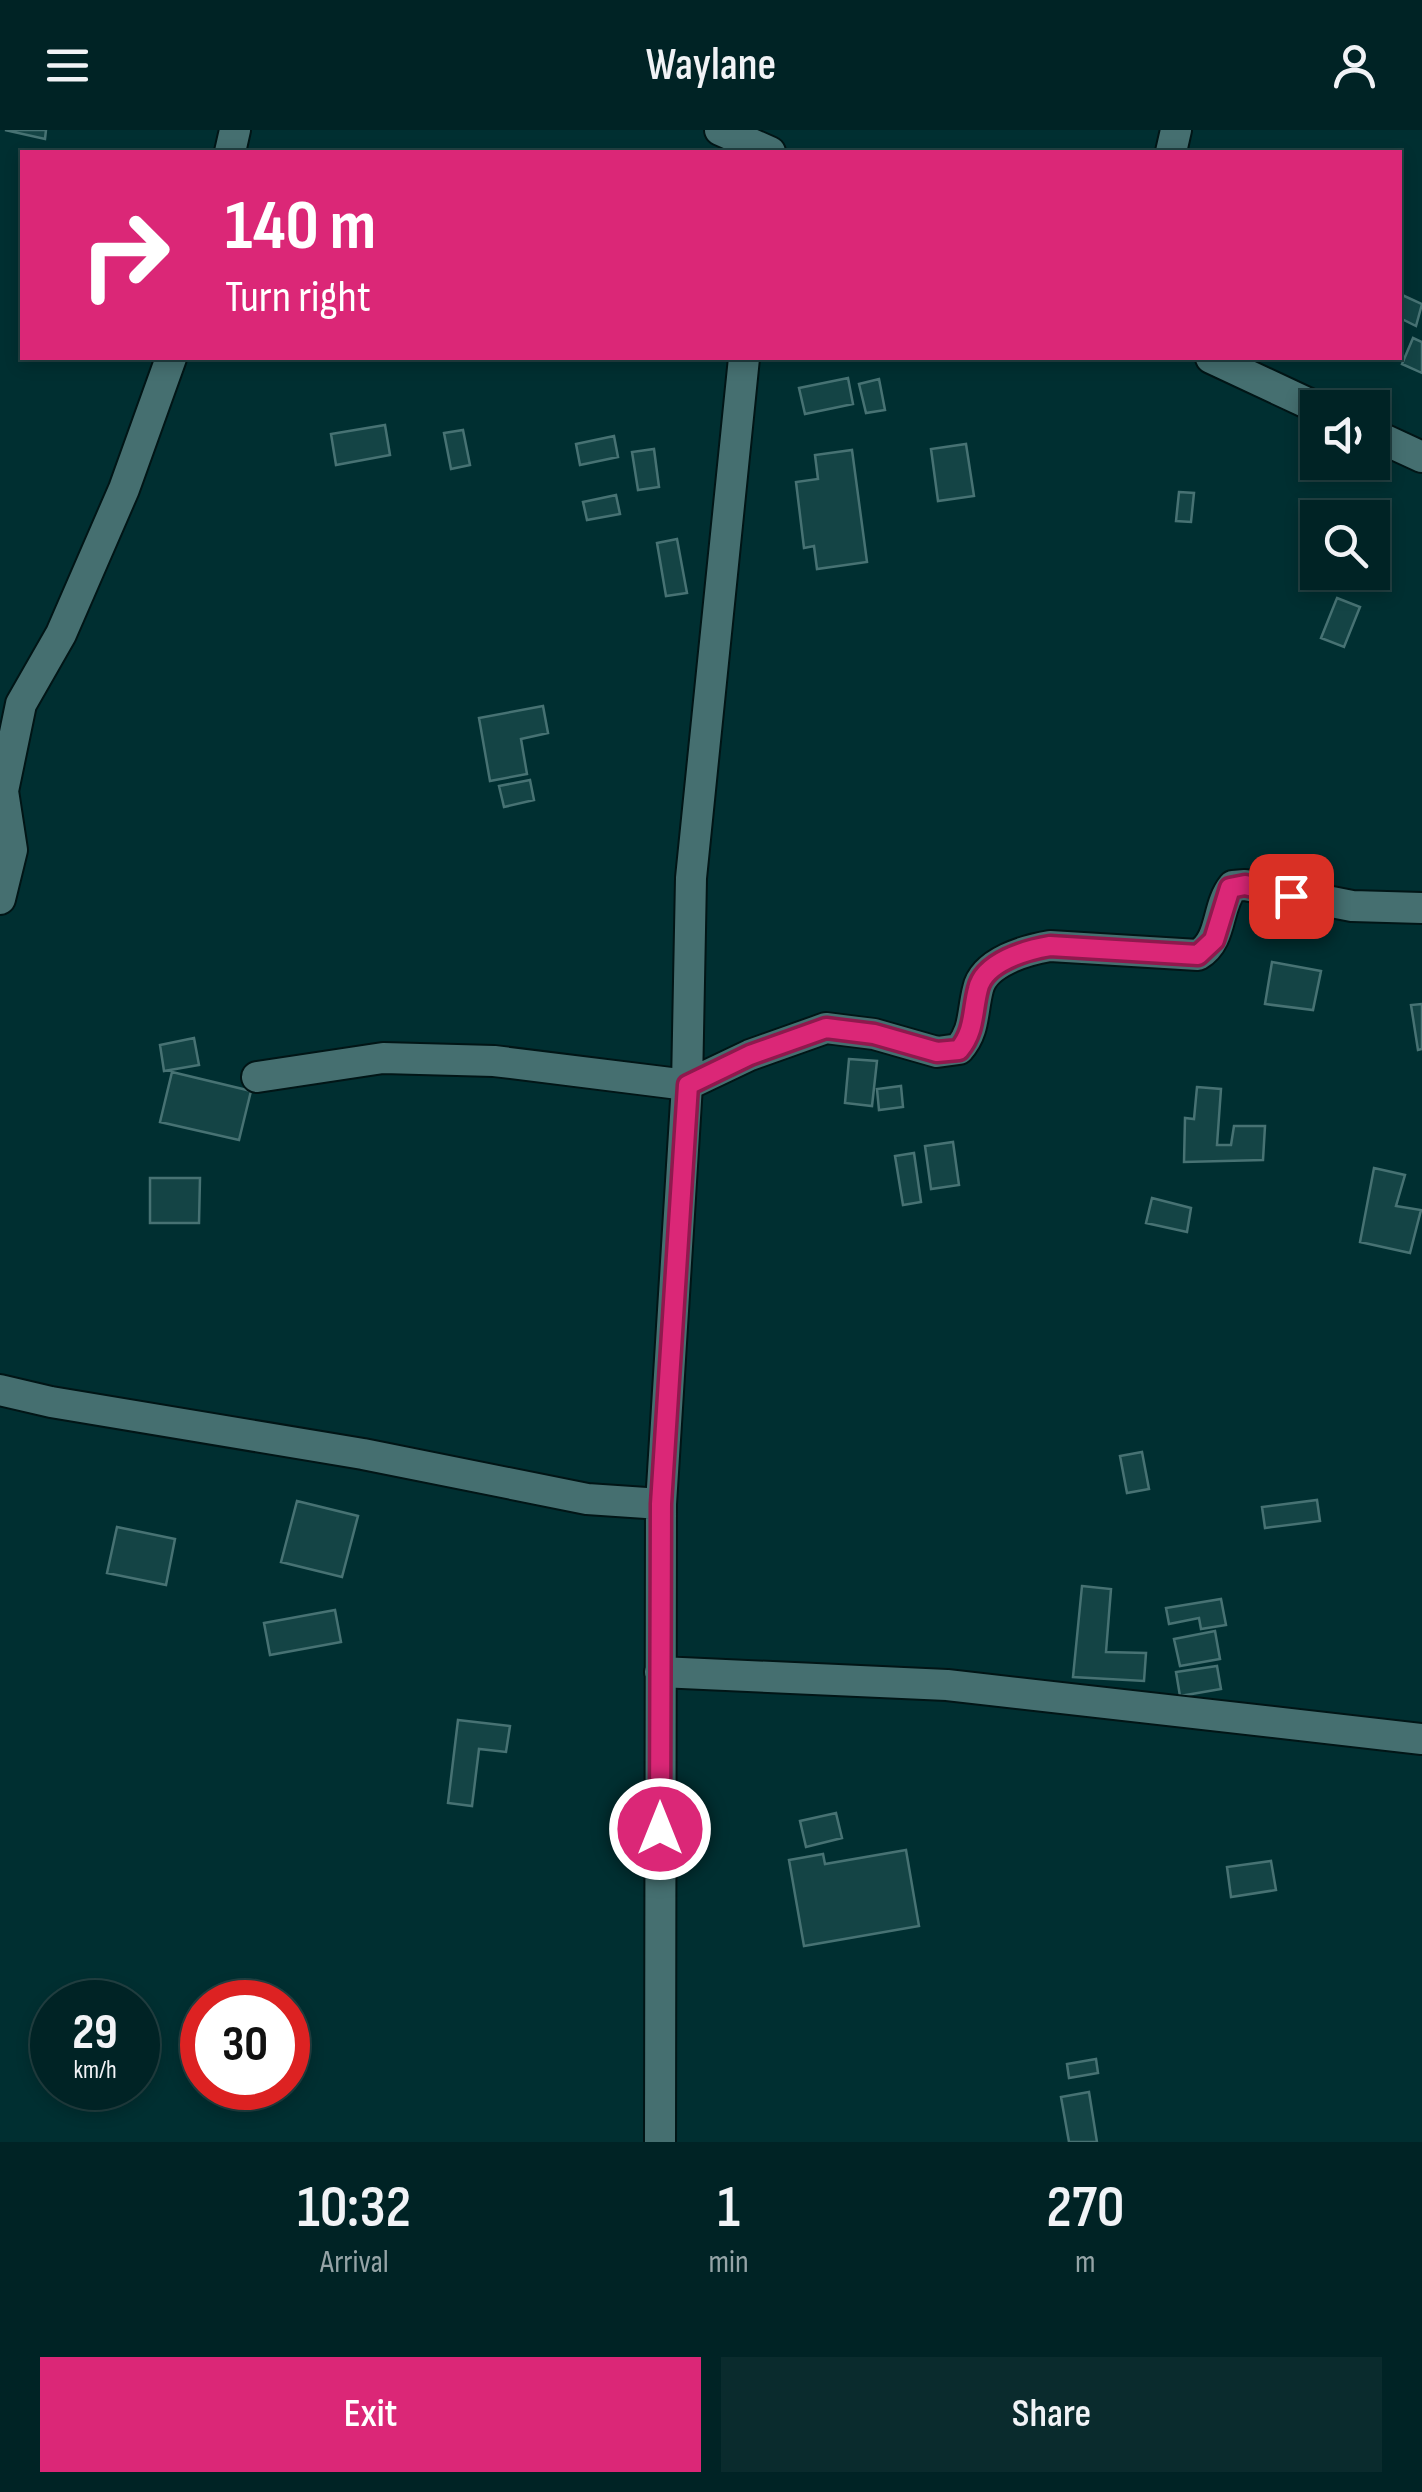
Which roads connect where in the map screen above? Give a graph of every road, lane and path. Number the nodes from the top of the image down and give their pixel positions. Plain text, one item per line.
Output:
1 (720, 130) edge
2 (763, 150) edge
3 (170, 360) edge
4 (744, 360) edge
5 (1216, 360) edge
6 (1300, 400) edge
7 (1390, 443) edge
8 (1422, 458) edge
9 (0, 900) edge
10 (1422, 908) edge
11 (257, 1077) dead end
12 (688, 1085) junction
13 (0, 1390) edge
14 (661, 1504) junction
15 (660, 1672) junction
16 (1422, 1739) edge
17 (660, 2142) edge

1 - 2 street
3 - 9 street
4 - 12 street
5 - 6 street
7 - 8 street
10 - 12 street
11 - 12 street
12 - 14 street
13 - 14 street
14 - 15 street
15 - 16 street
15 - 17 street

